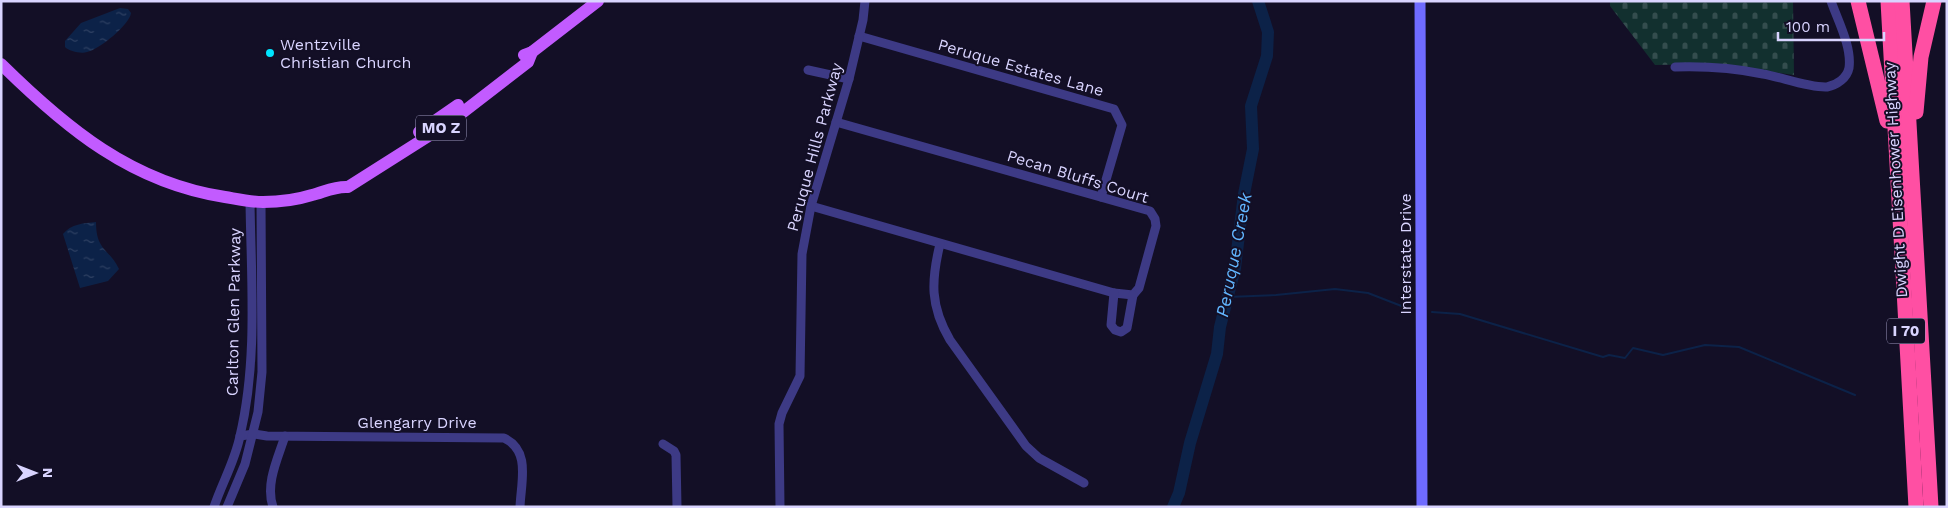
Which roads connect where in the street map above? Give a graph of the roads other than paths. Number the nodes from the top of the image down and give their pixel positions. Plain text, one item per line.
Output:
1 (598, 1) edge
2 (865, 1) edge
3 (1420, 1) edge
4 (1831, 1) edge
5 (1858, 1) edge
6 (1888, 1) edge
7 (1902, 1) edge
8 (1934, 1) edge
9 (859, 36) junction
10 (1, 64) edge
11 (1675, 67) dead end
12 (808, 70) dead end
13 (848, 79) junction
14 (836, 122) junction
15 (1896, 156) junction
16 (1911, 166) junction
17 (1101, 197) junction
18 (255, 202) junction
19 (811, 206) junction
20 (940, 244) junction
21 (1114, 293) junction
22 (1133, 295) junction
23 (254, 434) junction
24 (240, 436) junction
25 (285, 436) junction
26 (663, 444) dead end
27 (1084, 483) dead end
28 (214, 507) edge
29 (227, 507) edge
30 (273, 507) edge
31 (520, 507) edge
32 (677, 507) edge
33 (780, 507) edge
34 (1422, 507) edge
35 (1916, 507) edge
36 (1931, 507) edge

1 - 18 main road, MO Z
2 - 9 street, Peruque Hills Parkway
3 - 34 main road, Interstate Drive
4 - 11 street
5 - 15 highway
6 - 15 highway, Dwight D Eisenhower Highway / I 70
7 - 16 highway, Dwight D Eisenhower Highway / I 70
8 - 16 highway
9 - 13 street, Peruque Hills Parkway
9 - 17 street, Peruque Estates Lane
10 - 18 main road, MO Z
12 - 13 street
13 - 14 street, Peruque Hills Parkway
14 - 17 street, Pecan Bluffs Court
14 - 19 street, Peruque Hills Parkway
15 - 35 highway, Dwight D Eisenhower Highway / I 70
16 - 36 highway, Dwight D Eisenhower Highway / I 70
17 - 22 street, Pecan Bluffs Court
18 - 23 street, Carlton Glen Parkway
18 - 24 street, Carlton Glen Parkway
19 - 20 street
19 - 33 street, Peruque Hills Parkway
20 - 21 street
20 - 27 street
21 - 22 street
21 - 22 street, Pecan Bluffs Court
23 - 24 street, Glengarry Drive
23 - 25 street, Glengarry Drive
23 - 29 street, Carlton Glen Parkway
24 - 28 street, Carlton Glen Parkway
25 - 30 street
25 - 31 street, Glengarry Drive
26 - 32 street

